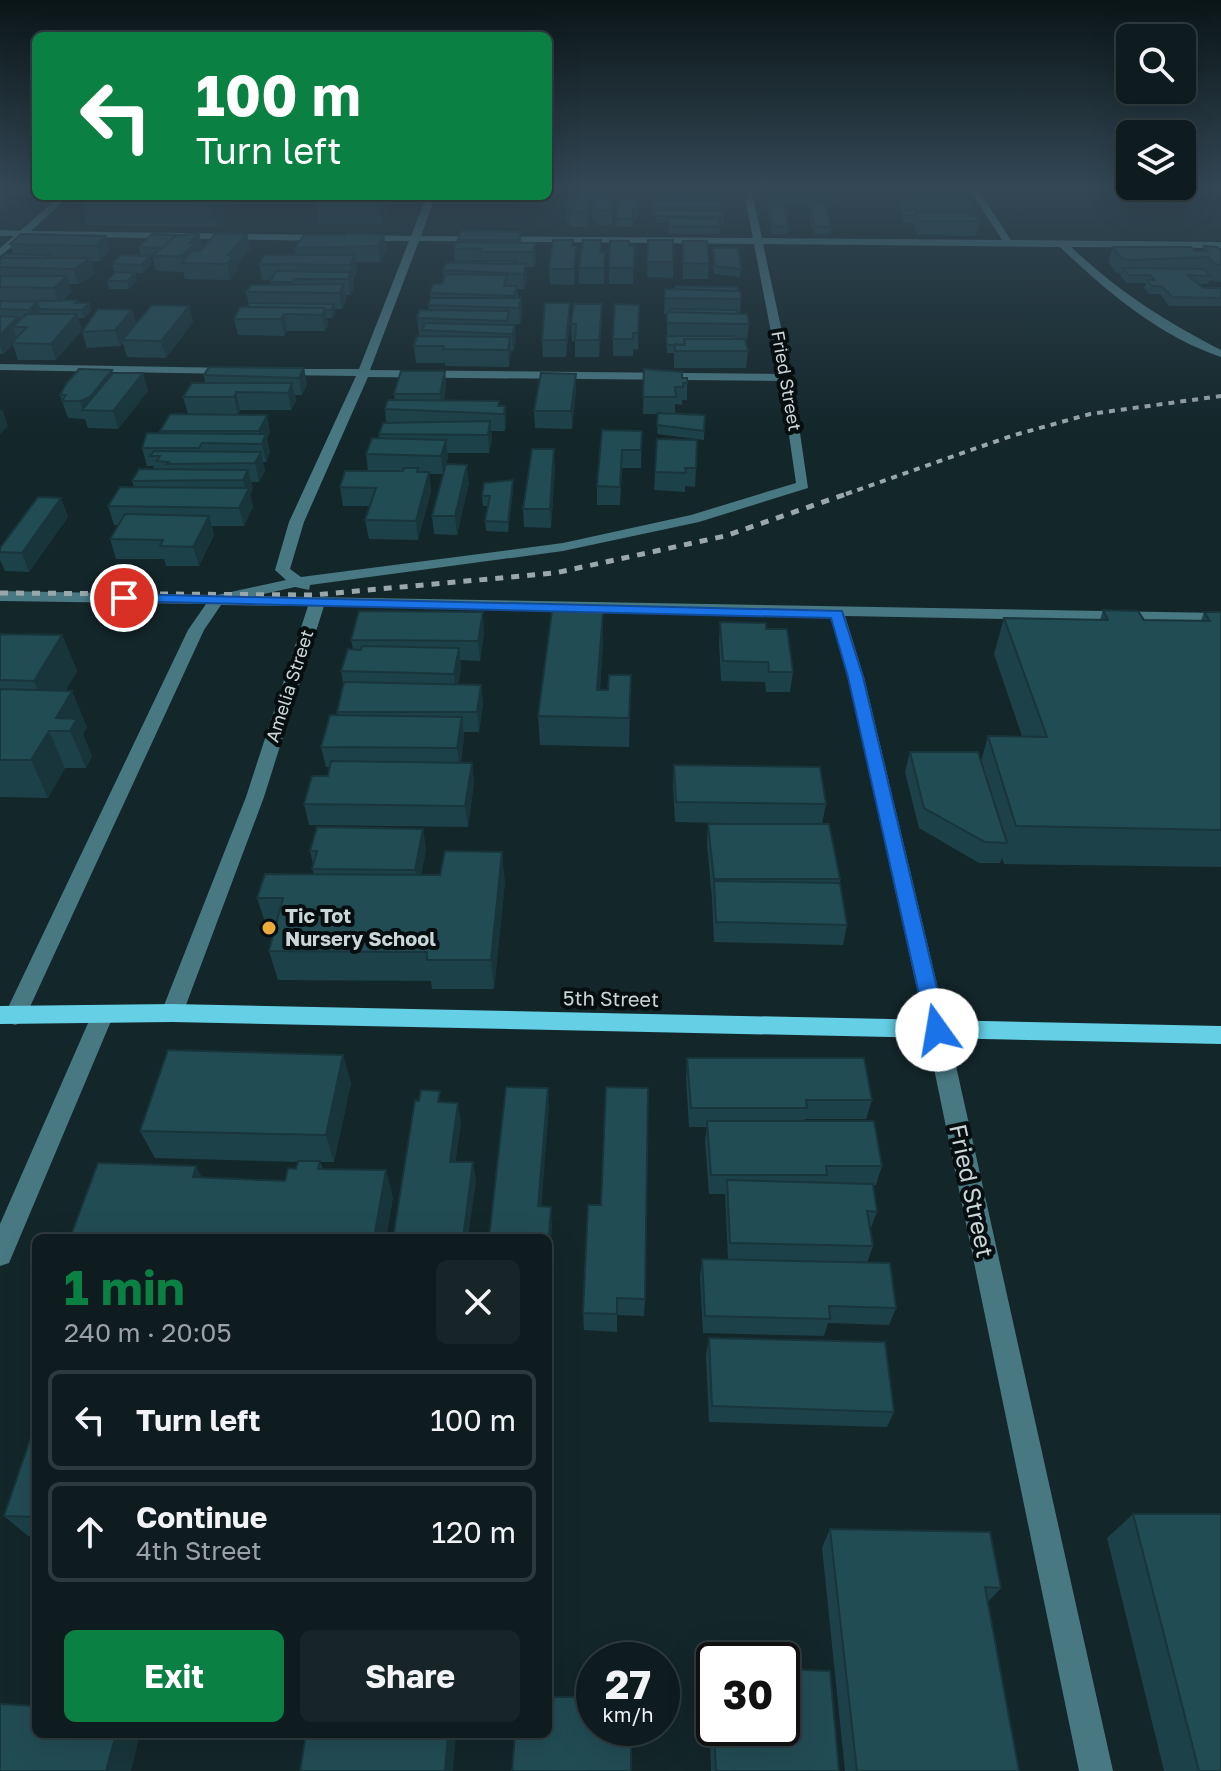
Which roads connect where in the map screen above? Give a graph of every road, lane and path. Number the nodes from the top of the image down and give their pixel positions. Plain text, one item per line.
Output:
1 (404, 267) edge
2 (765, 267) edge
3 (1087, 267) edge
4 (1221, 354) edge
5 (0, 367) edge
6 (253, 372) edge
7 (269, 372) edge
8 (364, 374) junction
9 (786, 378) junction
10 (298, 582) junction
11 (0, 596) edge
12 (217, 600) junction
13 (317, 603) junction
14 (837, 614) junction
15 (1221, 618) edge
16 (172, 1013) junction
17 (103, 1014) junction
18 (7, 1015) edge
19 (937, 1030) junction
20 (1221, 1035) edge
21 (0, 1254) edge
22 (1096, 1771) edge

1 - 8 street, Amelia Street
2 - 9 street, Fried Street
3 - 4 street
5 - 6 street
7 - 8 street
8 - 9 street
8 - 10 street, Amelia Street
9 - 10 street, Fried Street
10 - 12 street
10 - 13 street, Amelia Street
11 - 12 street
12 - 13 street
12 - 18 street
13 - 14 street
13 - 16 street, Amelia Street
14 - 15 street
14 - 19 street, Fried Street
16 - 17 main road, 5th Street
16 - 19 main road, 5th Street
17 - 18 main road, 5th Street
17 - 21 street
19 - 20 main road, 5th Street
19 - 22 street, Fried Street

